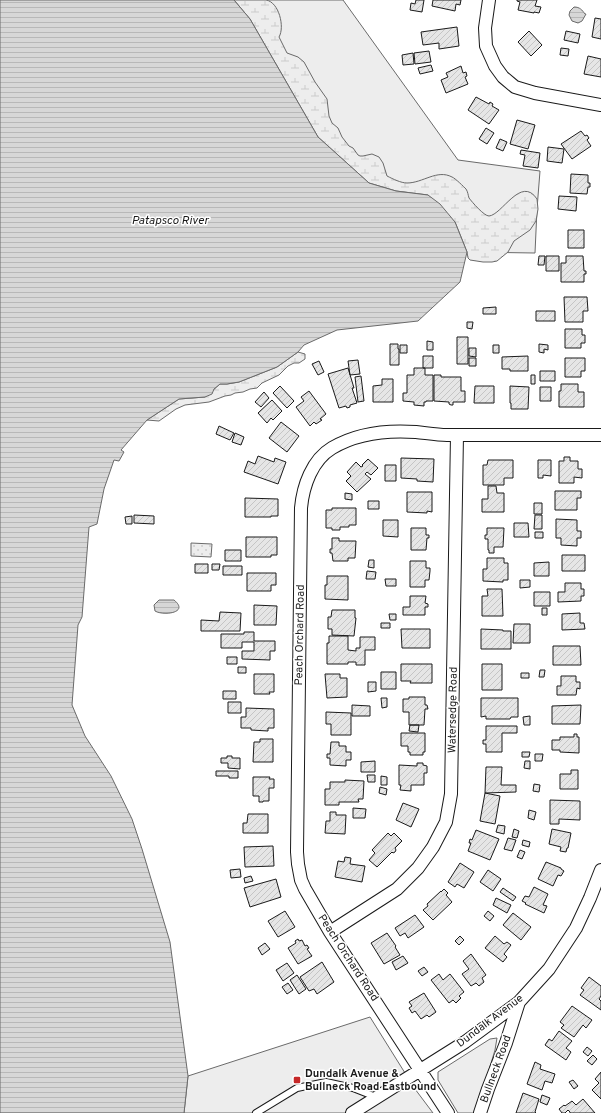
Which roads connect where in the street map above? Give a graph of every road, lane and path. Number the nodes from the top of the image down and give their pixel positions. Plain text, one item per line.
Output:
1 (489, 0) edge
2 (601, 105) edge
3 (457, 435) junction
4 (601, 435) edge
5 (601, 870) edge
6 (330, 932) junction
7 (519, 1002) junction
8 (420, 1070) junction
9 (376, 1097) junction
10 (256, 1113) edge
11 (352, 1113) edge
12 (448, 1113) edge
13 (480, 1113) edge

1 - 2 street
3 - 4 street, Peach Orchard Road
3 - 6 street, Watersedge Road
3 - 6 street, Peach Orchard Road
5 - 7 street, Dundalk Avenue
6 - 8 street, Peach Orchard Road
7 - 8 street, Dundalk Avenue
7 - 13 street, Bullneck Road
8 - 9 street, Dundalk Avenue
8 - 12 street
9 - 10 lane
9 - 11 street, Dundalk Avenue

